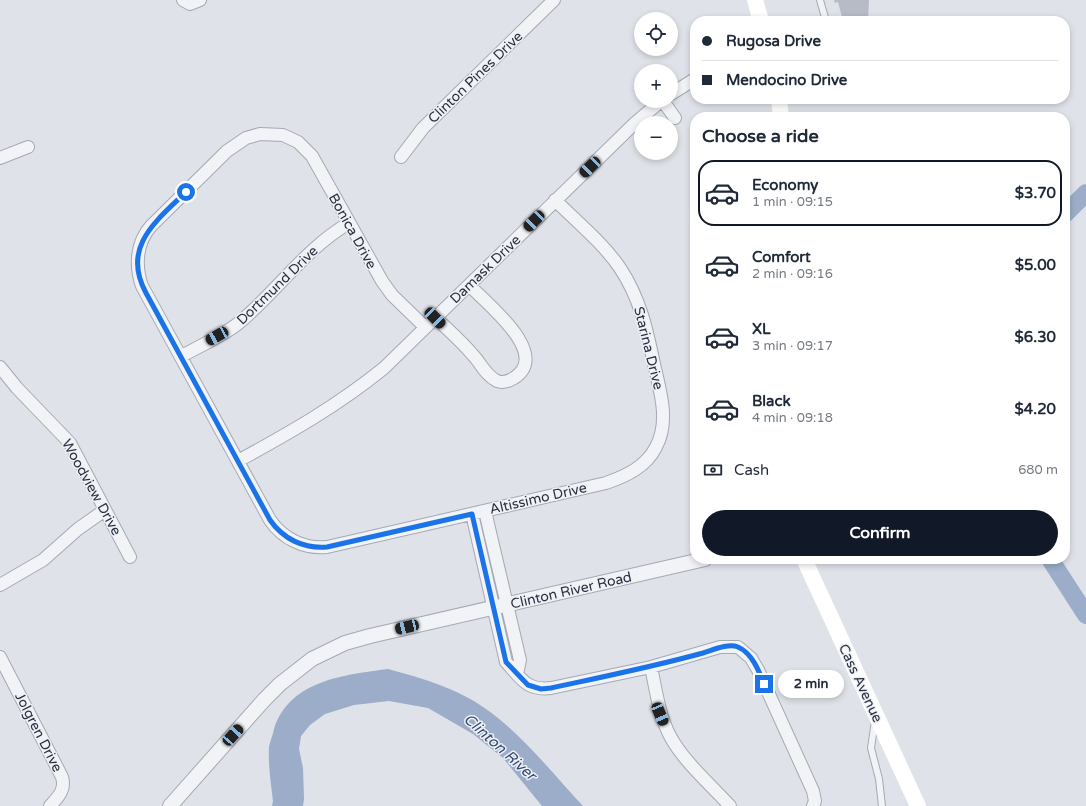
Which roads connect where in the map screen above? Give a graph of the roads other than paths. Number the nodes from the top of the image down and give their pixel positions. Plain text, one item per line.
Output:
1 (183, 0) edge
2 (200, 0) edge
3 (554, 0) edge
4 (755, 0) edge
5 (820, 0) edge
6 (760, 16) edge
7 (825, 16) edge
8 (690, 82) edge
9 (678, 90) edge
10 (653, 108) edge
11 (667, 108) edge
12 (673, 116) edge
13 (28, 146) dead end
14 (401, 157) dead end
15 (0, 158) edge
16 (555, 200) junction
17 (349, 223) junction
18 (469, 285) junction
19 (435, 318) junction
20 (425, 327) junction
21 (182, 356) junction
22 (0, 367) edge
23 (653, 452) joint
24 (238, 460) junction
25 (105, 510) junction
26 (486, 511) junction
27 (472, 514) junction
28 (130, 557) dead end
29 (690, 562) edge
30 (806, 564) edge
31 (0, 585) edge
32 (508, 604) junction
33 (494, 607) junction
34 (0, 657) edge
35 (651, 667) junction
36 (517, 674) junction
37 (876, 714) junction
38 (50, 806) edge
39 (170, 806) edge
40 (730, 806) edge
41 (813, 806) edge
42 (882, 806) edge
43 (918, 806) edge

1 - 2 street
3 - 14 street, Clinton Pines Drive
4 - 6 main road
5 - 7 lane
8 - 9 street
10 - 16 street, Damask Drive
11 - 12 street
13 - 15 street
16 - 18 street, Damask Drive
16 - 23 street, Starina Drive
17 - 20 street, Bonica Drive
17 - 21 street, Dortmund Drive
17 - 21 street, Bonica Drive
18 - 19 street, Damask Drive
18 - 19 street
19 - 20 street, Damask Drive
20 - 24 street, Damask Drive
21 - 24 street
22 - 25 street, Woodview Drive
23 - 26 street, Altissimo Drive
24 - 27 street, Altissimo Drive
25 - 28 street, Woodview Drive
25 - 31 street
26 - 27 street, Altissimo Drive
26 - 32 street
27 - 33 street
29 - 32 street, Clinton River Road
30 - 37 main road, Cass Avenue
32 - 33 street, Clinton River Road
32 - 36 street
33 - 36 street
33 - 39 street, Clinton River Road
34 - 38 street, Jolgren Drive
35 - 36 street
35 - 40 street
35 - 41 street
37 - 42 lane
37 - 43 main road, Cass Avenue

